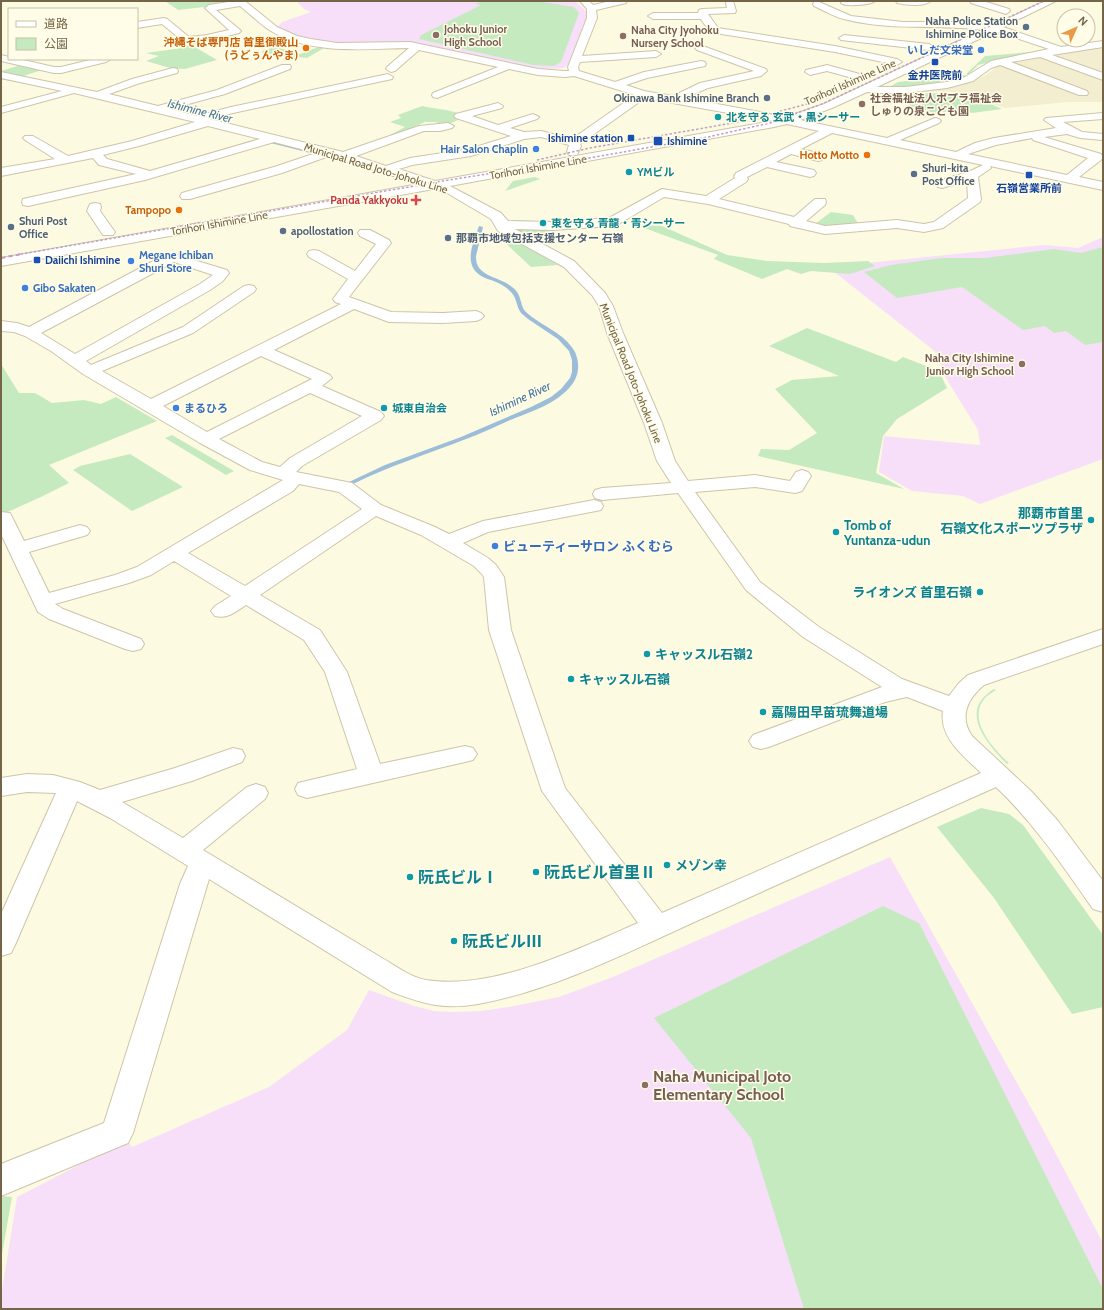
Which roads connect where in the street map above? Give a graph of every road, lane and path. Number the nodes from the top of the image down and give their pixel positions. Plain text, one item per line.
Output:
1 (623, 1) edge
2 (871, 1) edge
3 (900, 1) edge
4 (927, 1) edge
5 (974, 1) edge
6 (1052, 1) edge
7 (240, 2) edge
8 (730, 3) dead end
9 (845, 3) dead end
10 (587, 4) edge
11 (816, 6) dead end
12 (1017, 6) dead end
13 (1006, 11) junction
14 (653, 16) dead end
15 (703, 16) junction
16 (138, 25) edge
17 (911, 25) junction
18 (975, 26) junction
19 (994, 28) junction
20 (956, 34) dead end
21 (921, 35) dead end
22 (834, 37) dead end
23 (1103, 44) edge
24 (417, 46) junction
25 (700, 48) dead end
26 (1062, 51) junction
27 (656, 54) dead end
28 (1043, 54) junction
29 (387, 59) dead end
30 (576, 59) junction
31 (903, 59) junction
32 (10, 60) edge
33 (102, 60) edge
34 (402, 60) junction
35 (667, 60) dead end
36 (1002, 62) junction
37 (701, 64) dead end
38 (508, 66) junction
39 (686, 66) junction
40 (286, 67) dead end
41 (883, 68) dead end
42 (173, 71) dead end
43 (810, 72) dead end
44 (574, 73) junction
45 (1103, 76) edge
46 (2, 82) edge
47 (846, 85) dead end
48 (615, 86) junction
49 (866, 89) junction
50 (77, 90) junction
51 (1084, 93) dead end
52 (98, 94) junction
53 (644, 94) junction
54 (437, 95) dead end
55 (674, 99) junction
56 (86, 105) dead end
57 (142, 106) junction
58 (498, 106) dead end
59 (1, 110) edge
60 (159, 110) junction
61 (784, 116) junction
62 (1103, 116) edge
63 (533, 117) dead end
64 (765, 117) junction
65 (935, 121) dead end
66 (202, 122) junction
67 (448, 126) dead end
68 (499, 128) junction
69 (829, 130) junction
70 (1068, 130) junction
71 (162, 136) junction
72 (523, 136) junction
73 (1103, 137) edge
74 (29, 138) dead end
75 (1037, 138) dead end
76 (274, 139) junction
77 (886, 142) junction
78 (182, 143) dead end
79 (574, 148) junction
80 (789, 150) junction
81 (95, 153) junction
82 (324, 154) junction
83 (344, 156) junction
84 (957, 156) junction
85 (818, 157) dead end
86 (66, 160) junction
87 (765, 163) junction
88 (990, 163) junction
89 (43, 164) junction
90 (388, 169) junction
91 (1, 172) edge
92 (53, 173) dead end
93 (810, 173) dead end
94 (150, 174) junction
95 (972, 175) junction
96 (1070, 179) junction
97 (416, 180) junction
98 (942, 184) dead end
99 (436, 185) junction
100 (1103, 186) edge
101 (186, 196) dead end
102 (708, 200) junction
103 (28, 202) dead end
104 (820, 202) dead end
105 (95, 207) dead end
106 (886, 214) dead end
107 (795, 223) junction
108 (897, 224) junction
109 (501, 225) junction
110 (108, 232) junction
111 (365, 233) dead end
112 (1, 250) edge
113 (314, 254) dead end
114 (1, 262) edge
115 (357, 278) junction
116 (249, 289) dead end
117 (353, 304) junction
118 (476, 316) dead end
119 (12, 331) edge
120 (263, 350) junction
121 (81, 366) junction
122 (310, 386) junction
123 (150, 406) junction
124 (206, 439) junction
125 (289, 475) junction
126 (802, 476) dead end
127 (682, 486) junction
128 (374, 509) junction
129 (3, 517) dead end
130 (80, 531) dead end
131 (448, 542) junction
132 (18, 549) junction
133 (174, 553) junction
134 (246, 594) junction
135 (42, 601) junction
136 (222, 611) dead end
137 (1103, 636) edge
138 (133, 644) dead end
139 (907, 690) junction
140 (955, 707) junction
141 (760, 742) dead end
142 (465, 754) dead end
143 (233, 756) dead end
144 (371, 774) junction
145 (999, 775) junction
146 (1, 787) edge
147 (71, 788) junction
148 (307, 789) dead end
149 (256, 792) dead end
150 (97, 800) junction
151 (194, 856) junction
152 (1103, 901) edge
153 (656, 926) junction
154 (1, 945) edge
155 (1, 1180) edge

1 - 10 street
2 - 9 street
3 - 4 street
5 - 13 street
6 - 19 street, Torihori Ishimine Line
7 - 16 street
7 - 24 street
8 - 15 street
10 - 30 street
11 - 17 street
12 - 13 street
13 - 18 street
14 - 15 street
15 - 31 street
17 - 18 street
17 - 21 street
18 - 19 street
18 - 20 street
19 - 26 street
19 - 49 street, Torihori Ishimine Line
22 - 31 street, Torihori Ishimine Line
23 - 26 street
24 - 34 street
24 - 38 street
25 - 55 street
26 - 28 street
27 - 30 street
28 - 36 street
28 - 45 street
29 - 34 street
30 - 44 street
31 - 41 street, Torihori Ishimine Line
32 - 33 street
34 - 66 street
35 - 39 street
36 - 49 street
36 - 51 street
37 - 39 street
38 - 44 street
38 - 54 street
39 - 48 street
40 - 60 street
42 - 52 street
43 - 47 street, Torihori Ishimine Line
44 - 48 street
46 - 50 street, Municipal Road Joto-Johoku Line
48 - 53 street
49 - 61 street, Torihori Ishimine Line
50 - 52 street, Municipal Road Joto-Johoku Line
50 - 59 street
52 - 57 street, Municipal Road Joto-Johoku Line
53 - 55 street
53 - 79 street
55 - 64 street
56 - 57 street
57 - 60 street, Municipal Road Joto-Johoku Line
58 - 68 street
60 - 66 street, Municipal Road Joto-Johoku Line
61 - 64 street
61 - 69 street
61 - 99 street, Torihori Ishimine Line
62 - 70 street
63 - 68 street
64 - 79 street, Torihori Ishimine Line
65 - 77 street
66 - 71 street
66 - 76 street, Municipal Road Joto-Johoku Line
67 - 83 street
68 - 72 street
69 - 77 street
69 - 80 street
70 - 73 street
70 - 84 street
71 - 78 street
71 - 81 street
72 - 79 street
72 - 90 street
74 - 86 street
75 - 96 street
76 - 82 street, Municipal Road Joto-Johoku Line
76 - 94 street
77 - 84 street
79 - 97 street, Torihori Ishimine Line
80 - 85 street
80 - 87 street
81 - 86 street
81 - 94 street
82 - 83 street, Municipal Road Joto-Johoku Line
82 - 101 street
83 - 90 street, Municipal Road Joto-Johoku Line
84 - 88 street
86 - 89 street
87 - 93 street
87 - 102 street
88 - 95 street
88 - 96 street
89 - 91 street
89 - 92 street
90 - 97 street, Municipal Road Joto-Johoku Line
94 - 103 street
95 - 98 street
95 - 108 street
96 - 100 street
97 - 99 street, Municipal Road Joto-Johoku Line
97 - 110 street, Torihori Ishimine Line
99 - 109 street, Municipal Road Joto-Johoku Line
99 - 114 street, Torihori Ishimine Line
102 - 107 street
102 - 109 street
104 - 107 street
105 - 110 street
106 - 108 street
107 - 108 street
109 - 127 street, Municipal Road Joto-Johoku Line
110 - 112 street, Torihori Ishimine Line
111 - 115 street
113 - 115 street
115 - 117 street
116 - 121 street
117 - 118 street
117 - 120 street
119 - 121 street
119 - 121 street
120 - 122 street
120 - 123 street
121 - 123 street
122 - 124 street
122 - 125 street
123 - 124 street
124 - 125 street
125 - 128 street
125 - 133 street
126 - 127 street
127 - 131 street
127 - 139 street, Municipal Road Joto-Johoku Line
128 - 131 street
128 - 134 street
129 - 132 street
130 - 132 street
131 - 153 street
132 - 135 street
133 - 134 street
133 - 135 street
134 - 136 street
134 - 144 street
135 - 138 street
137 - 140 street
139 - 140 street, Municipal Road Joto-Johoku Line
139 - 141 street
140 - 145 street
142 - 144 street
143 - 150 street
144 - 148 street
145 - 152 street
145 - 153 street
146 - 147 street
147 - 150 street
147 - 154 street
149 - 151 street
150 - 151 street
151 - 153 street
151 - 155 street

